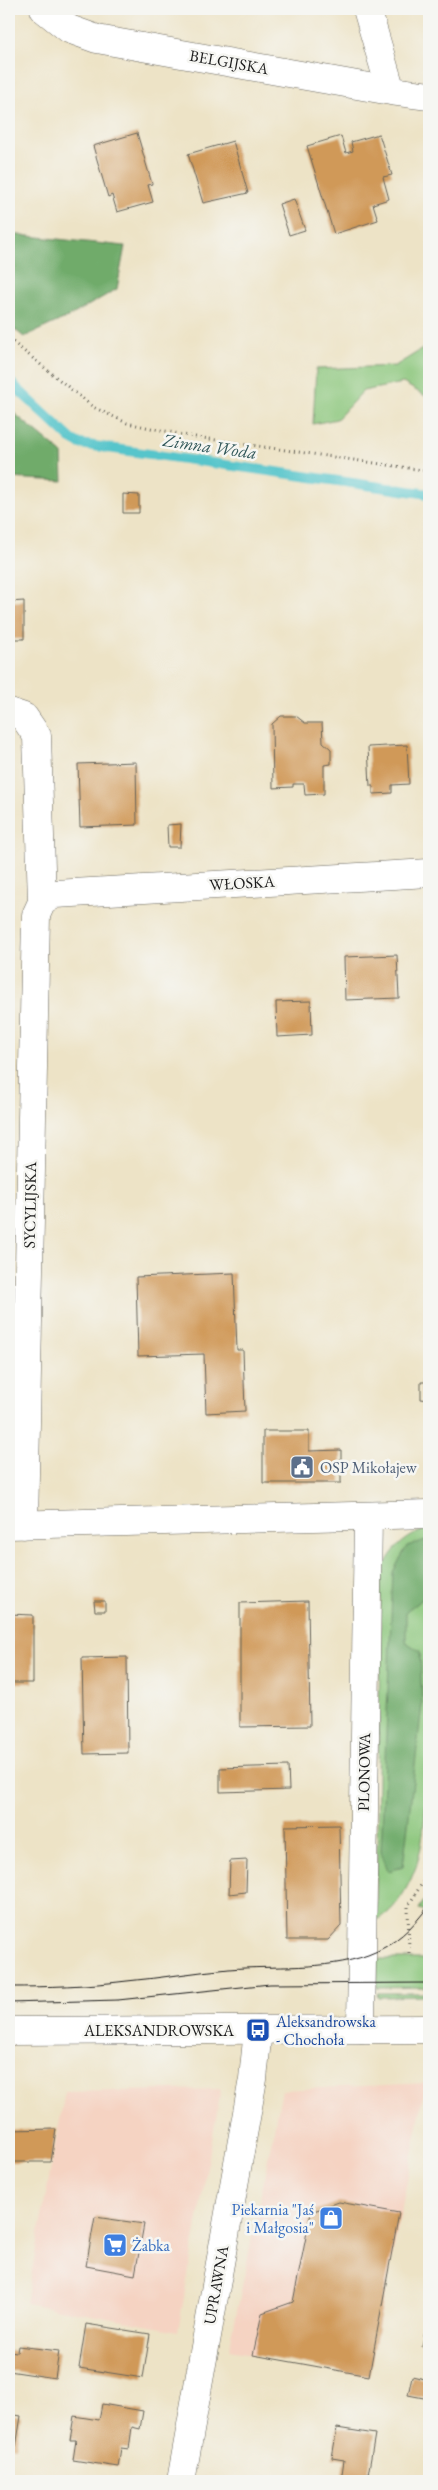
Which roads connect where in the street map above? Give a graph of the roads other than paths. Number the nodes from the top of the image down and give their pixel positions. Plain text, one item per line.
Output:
1 (44, 9) edge
2 (367, 9) edge
3 (391, 91) junction
4 (429, 96) edge
5 (9, 712) edge
6 (429, 874) edge
7 (49, 898) junction
8 (429, 1514) edge
9 (368, 1516) junction
10 (17, 1525) edge
11 (361, 2029) junction
12 (429, 2029) edge
13 (9, 2030) edge
14 (258, 2030) junction
15 (181, 2481) edge

1 - 3 street, BELGIJSKA
2 - 3 street
3 - 4 street, BELGIJSKA
5 - 7 street, SYCYLIJSKA
6 - 7 street, WŁOSKA
7 - 10 street, SYCYLIJSKA
8 - 9 street
9 - 10 street
9 - 11 street, PLONOWA
11 - 12 street, ALEKSANDROWSKA
11 - 14 street, ALEKSANDROWSKA
13 - 14 street, ALEKSANDROWSKA
14 - 15 street, UPRAWNA

